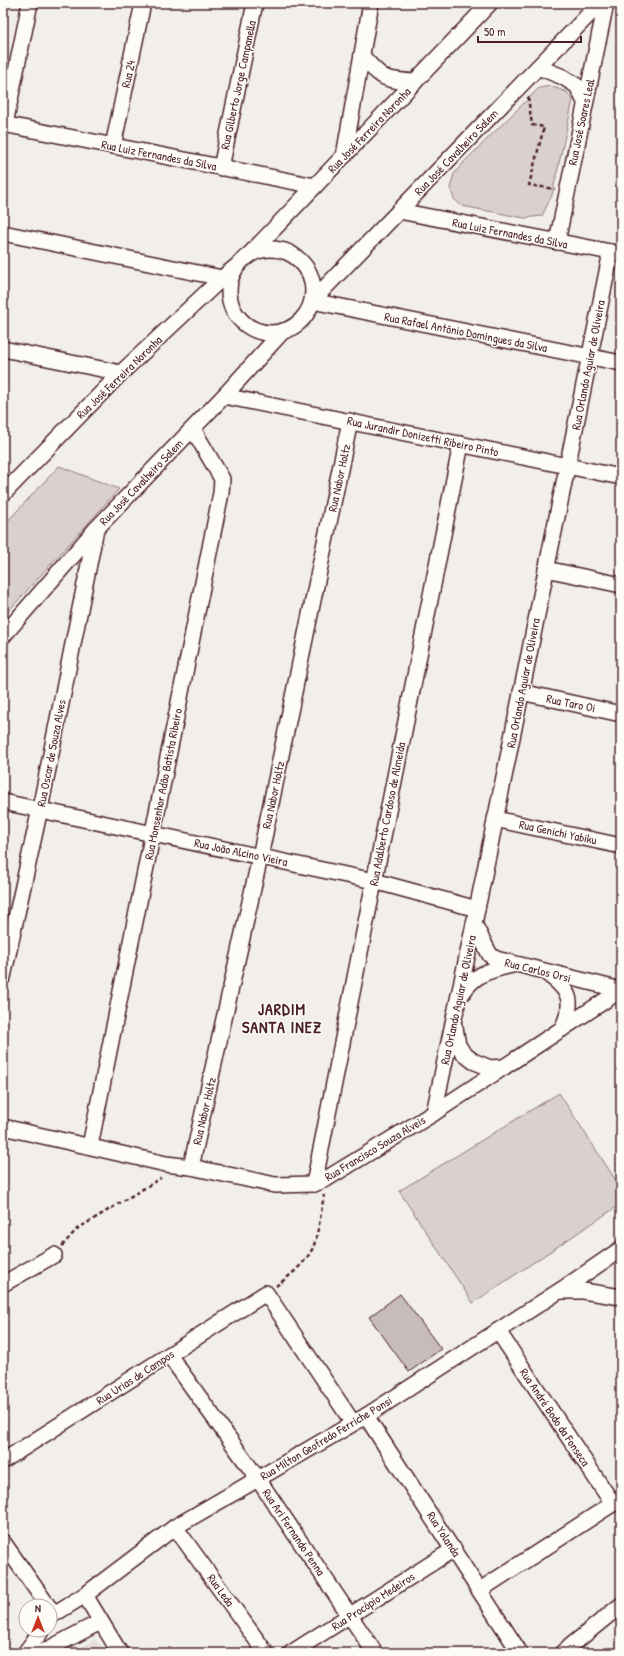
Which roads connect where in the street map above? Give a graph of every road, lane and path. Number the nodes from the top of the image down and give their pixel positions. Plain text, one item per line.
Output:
1 (30, 3) edge
2 (143, 3) edge
3 (255, 3) edge
4 (372, 3) edge
5 (490, 3) edge
6 (600, 3) edge
7 (606, 3) edge
8 (362, 56) junction
9 (538, 67) junction
10 (526, 80) junction
11 (415, 82) junction
12 (585, 102) junction
13 (4, 124) edge
14 (113, 146) junction
15 (344, 156) junction
16 (221, 168) junction
17 (315, 186) junction
18 (567, 191) junction
19 (399, 211) junction
20 (3, 233) edge
21 (557, 242) junction
22 (616, 253) edge
23 (243, 261) junction
24 (222, 278) junction
25 (312, 300) junction
26 (283, 331) junction
27 (3, 348) edge
28 (590, 356) junction
29 (621, 363) edge
30 (121, 373) junction
31 (224, 396) junction
32 (350, 422) junction
33 (193, 428) junction
34 (461, 444) junction
35 (567, 466) junction
36 (621, 477) edge
37 (3, 494) edge
38 (96, 529) junction
39 (546, 569) junction
40 (621, 585) edge
41 (3, 636) edge
42 (521, 692) junction
43 (621, 714) edge
44 (3, 802) edge
45 (40, 809) junction
46 (496, 819) junction
47 (153, 833) junction
48 (621, 846) edge
49 (260, 857) junction
50 (374, 881) junction
51 (476, 916) junction
52 (515, 965) junction
53 (543, 971) junction
54 (3, 977) edge
55 (621, 990) edge
56 (458, 1000) junction
57 (454, 1021) junction
58 (562, 1029) junction
59 (504, 1067) junction
60 (434, 1113) junction
61 (3, 1127) edge
62 (90, 1146) junction
63 (185, 1166) junction
64 (320, 1181) junction
65 (620, 1249) edge
66 (54, 1255) joint
67 (583, 1275) junction
68 (3, 1284) edge
69 (565, 1288) junction
70 (590, 1292) junction
71 (266, 1293) junction
72 (621, 1297) edge
73 (498, 1331) junction
74 (169, 1355) junction
75 (366, 1416) junction
76 (353, 1423) junction
77 (3, 1461) edge
78 (258, 1479) junction
79 (617, 1501) edge
80 (176, 1527) junction
81 (3, 1542) edge
82 (454, 1549) junction
83 (480, 1590) junction
84 (84, 1595) junction
85 (41, 1598) edge
86 (621, 1606) edge
87 (58, 1608) edge
88 (350, 1616) junction
89 (100, 1622) junction
90 (36, 1638) edge
91 (25, 1653) edge
92 (41, 1653) edge
93 (120, 1653) edge
94 (266, 1653) edge
95 (292, 1653) edge
96 (375, 1653) edge
97 (520, 1653) edge
98 (562, 1653) edge

1 - 13 street
2 - 14 street, Rua 24
3 - 16 street, Rua Gilberto Jorge Campanella
4 - 8 street
5 - 11 street, Rua José Ferreira Noronha
6 - 9 street, Rua José Cavalheiro Salem
7 - 12 street, Rua José Soares Leal
8 - 11 street
8 - 15 street
9 - 10 street, Rua José Cavalheiro Salem
9 - 12 street
10 - 18 path
10 - 19 street, Rua José Cavalheiro Salem
11 - 15 street, Rua José Ferreira Noronha
12 - 18 street, Rua José Soares Leal
13 - 14 street, Rua Luiz Fernandes da Silva
14 - 16 street, Rua Luiz Fernandes da Silva
15 - 17 street, Rua José Ferreira Noronha
16 - 17 street, Rua Luiz Fernandes da Silva
17 - 23 street, Rua José Ferreira Noronha
18 - 21 street, Rua José Soares Leal
19 - 21 street, Rua Luiz Fernandes da Silva
19 - 25 street, Rua José Cavalheiro Salem
20 - 24 street
21 - 22 street, Rua Luiz Fernandes da Silva
22 - 28 street, Rua Orlando Aguiar de Oliveira
23 - 24 street, Rua José Ferreira Noronha
23 - 25 street
23 - 26 street
24 - 30 street, Rua José Ferreira Noronha
25 - 26 street
25 - 28 street, Rua Rafael Antônio Domingues da Silva
26 - 31 street, Rua José Cavalheiro Salem
27 - 30 street
28 - 29 street, Rua Rafael Antônio Domingues da Silva
28 - 35 street, Rua Orlando Aguiar de Oliveira
30 - 37 street, Rua José Ferreira Noronha
31 - 32 street, Rua Jurandir Donizetti Ribeiro Pinto
31 - 33 street, Rua José Cavalheiro Salem
32 - 34 street, Rua Jurandir Donizetti Ribeiro Pinto
32 - 49 street, Rua Nabor Holtz
33 - 38 street, Rua José Cavalheiro Salem
33 - 47 street, Rua Monsenhor Adão Batista Ribeiro
34 - 35 street, Rua Jurandir Donizetti Ribeiro Pinto
34 - 50 street, Rua Adalberto Cardoso de Almeida
35 - 36 street, Rua Jurandir Donizetti Ribeiro Pinto
35 - 39 street, Rua Orlando Aguiar de Oliveira
38 - 41 street, Rua José Cavalheiro Salem
38 - 45 street, Rua Oscar de Souza Alves
39 - 40 street
39 - 42 street, Rua Orlando Aguiar de Oliveira
42 - 43 street, Rua Taro Oi
42 - 46 street, Rua Orlando Aguiar de Oliveira
44 - 45 street, Rua João Alcino Vieira
45 - 47 street, Rua João Alcino Vieira
45 - 54 street, Rua Oscar de Souza Alves
46 - 48 street, Rua Genichi Yabiku
46 - 51 street, Rua Orlando Aguiar de Oliveira
47 - 49 street, Rua João Alcino Vieira
47 - 62 street, Rua Monsenhor Adão Batista Ribeiro
49 - 50 street, Rua João Alcino Vieira
49 - 63 street, Rua Nabor Holtz
50 - 51 street, Rua João Alcino Vieira
50 - 64 street, Rua Adalberto Cardoso de Almeida
51 - 52 street, Rua Carlos Orsi
51 - 56 street, Rua Orlando Aguiar de Oliveira
52 - 53 street, Rua Carlos Orsi
52 - 56 street
53 - 55 street, Rua Carlos Orsi
53 - 58 street
55 - 58 street, Rua Francisco Souza Alveis
56 - 57 street, Rua Orlando Aguiar de Oliveira
57 - 59 street
57 - 60 street, Rua Orlando Aguiar de Oliveira
58 - 59 street, Rua Francisco Souza Alveis
59 - 60 street, Rua Francisco Souza Alveis
60 - 64 street, Rua Francisco Souza Alveis
61 - 62 street, Rua Francisco Souza Alveis
62 - 63 street, Rua Francisco Souza Alveis
63 - 64 street, Rua Francisco Souza Alveis
63 - 66 path
64 - 71 path
65 - 67 street, Rua Milton Geofredo Ferriche Ponsi
66 - 68 street
67 - 69 street, Rua Milton Geofredo Ferriche Ponsi
67 - 70 street
69 - 70 street
69 - 73 street, Rua Milton Geofredo Ferriche Ponsi
70 - 72 street
71 - 74 street, Rua Urias de Campos
71 - 76 street
73 - 75 street, Rua Milton Geofredo Ferriche Ponsi
73 - 79 street, Rua André Bodo da Fonseca
74 - 77 street, Rua Urias de Campos
74 - 78 street, Rua Ari Fernando Penna
75 - 76 street, Rua Milton Geofredo Ferriche Ponsi
75 - 82 street, Rua Yolanda
76 - 78 street, Rua Milton Geofredo Ferriche Ponsi
78 - 80 street, Rua Milton Geofredo Ferriche Ponsi
78 - 88 street, Rua Ari Fernando Penna
79 - 83 street
80 - 84 street, Rua Milton Geofredo Ferriche Ponsi
80 - 94 street, Rua Leda
81 - 85 street
82 - 83 street, Rua Yolanda
82 - 88 street, Rua Procópio Medeiros
83 - 97 street, Rua Yolanda
84 - 87 street, Rua Milton Geofredo Ferriche Ponsi
84 - 89 street
86 - 98 street
88 - 95 street, Rua Procópio Medeiros
88 - 96 street, Rua Ari Fernando Penna
89 - 92 street
89 - 93 street
90 - 91 street

